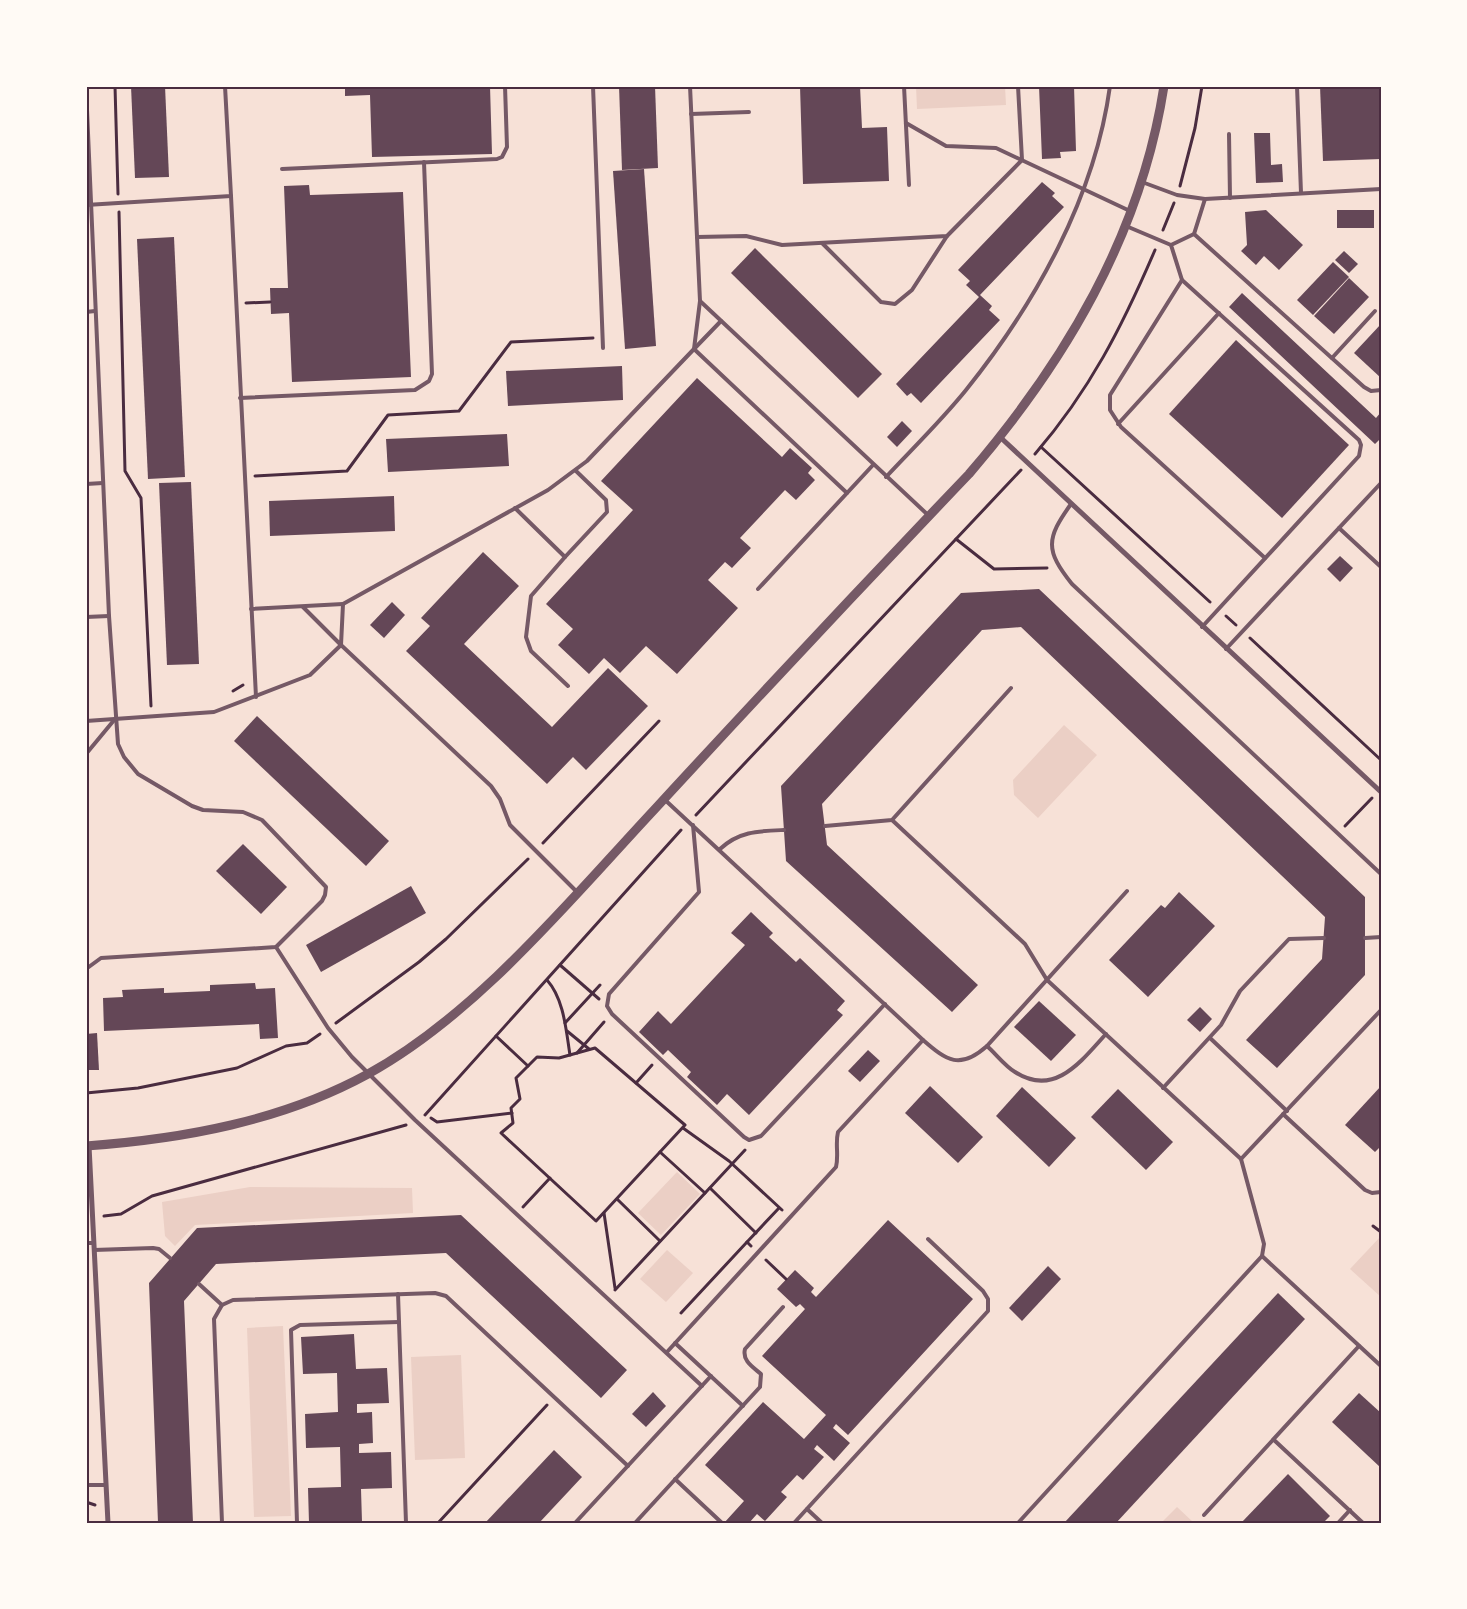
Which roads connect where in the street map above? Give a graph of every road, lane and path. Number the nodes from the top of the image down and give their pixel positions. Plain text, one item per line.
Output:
1 (115, 86) edge
2 (225, 86) edge
3 (505, 86) edge
4 (593, 86) edge
5 (690, 86) edge
6 (904, 86) edge
7 (1018, 86) edge
8 (1110, 86) edge
9 (1164, 86) edge
10 (1202, 86) edge
11 (1297, 86) edge
12 (86, 87) edge
13 (749, 112) dead end
14 (691, 114) junction
15 (906, 123) junction
16 (1229, 134) dead end
17 (88, 150) edge
18 (1022, 160) junction
19 (424, 162) junction
20 (282, 169) dead end
21 (1142, 182) junction
22 (909, 185) dead end
23 (1084, 189) junction
24 (1381, 189) edge
25 (1301, 193) junction
26 (1177, 195) junction
27 (231, 196) junction
28 (1230, 198) junction
29 (1205, 199) junction
30 (119, 202) junction
31 (88, 204) edge
32 (1132, 212) junction
33 (1126, 226) junction
34 (1194, 234) junction
35 (947, 236) junction
36 (697, 237) junction
37 (1159, 240) junction
38 (822, 243) junction
39 (1170, 245) junction
40 (1182, 280) junction
41 (700, 301) junction
42 (270, 302) dead end
43 (236, 304) junction
44 (95, 311) junction
45 (1375, 311) dead end
46 (86, 312) edge
47 (1219, 313) junction
48 (721, 321) junction
49 (603, 337) junction
50 (603, 348) dead end
51 (694, 349) junction
52 (1332, 358) junction
53 (1381, 390) edge
54 (240, 398) junction
55 (1118, 424) junction
56 (1000, 437) junction
57 (1028, 463) junction
58 (873, 464) junction
59 (576, 471) junction
60 (244, 476) junction
61 (886, 477) junction
62 (103, 483) junction
63 (1381, 483) edge
64 (86, 484) edge
65 (847, 493) junction
66 (1071, 504) junction
67 (515, 508) junction
68 (929, 516) junction
69 (1339, 528) junction
70 (956, 539) junction
71 (565, 557) junction
72 (1265, 558) junction
73 (1059, 568) junction
74 (1381, 568) edge
75 (758, 589) dead end
76 (343, 604) junction
77 (304, 607) junction
78 (251, 610) junction
79 (109, 616) junction
80 (86, 617) edge
81 (1202, 627) junction
82 (341, 645) junction
83 (1226, 649) junction
84 (243, 685) dead end
85 (568, 686) dead end
86 (1011, 688) dead end
87 (230, 693) dead end
88 (256, 697) junction
89 (152, 708) dead end
90 (115, 720) junction
91 (86, 721) edge
92 (659, 721) dead end
93 (86, 754) edge
94 (1380, 791) edge
95 (664, 799) junction
96 (892, 820) junction
97 (689, 822) junction
98 (693, 825) junction
99 (825, 826) dead end
100 (784, 830) dead end
101 (1338, 834) junction
102 (720, 850) junction
103 (536, 851) junction
104 (1381, 874) edge
105 (577, 892) junction
106 (1127, 892) dead end
107 (1381, 937) edge
108 (1324, 938) dead end
109 (1365, 938) dead end
110 (276, 948) junction
111 (560, 965) junction
112 (86, 969) edge
113 (547, 980) junction
114 (1047, 980) junction
115 (884, 1004) junction
116 (606, 1006) junction
117 (1381, 1010) edge
118 (612, 1014) junction
119 (328, 1028) junction
120 (566, 1030) junction
121 (1106, 1034) junction
122 (496, 1036) junction
123 (1210, 1038) junction
124 (923, 1040) junction
125 (584, 1045) junction
126 (987, 1046) junction
127 (589, 1050) junction
128 (576, 1053) junction
129 (570, 1055) junction
130 (658, 1058) junction
131 (528, 1066) junction
132 (368, 1074) junction
133 (636, 1083) junction
134 (1163, 1088) junction
135 (86, 1093) edge
136 (1285, 1112) junction
137 (512, 1113) junction
138 (427, 1114) junction
139 (415, 1120) junction
140 (682, 1128) junction
141 (88, 1146) edge
142 (748, 1148) dead end
143 (660, 1152) junction
144 (1240, 1159) junction
145 (732, 1164) junction
146 (550, 1178) junction
147 (710, 1188) junction
148 (1381, 1192) edge
149 (705, 1193) junction
150 (616, 1199) junction
151 (604, 1213) junction
152 (516, 1214) junction
153 (93, 1216) junction
154 (790, 1218) junction
155 (1373, 1226) dead end
156 (1381, 1232) edge
157 (756, 1233) dead end
158 (928, 1240) dead end
159 (660, 1241) junction
160 (747, 1242) dead end
161 (86, 1243) edge
162 (94, 1243) junction
163 (94, 1250) junction
164 (1262, 1256) junction
165 (170, 1258) dead end
166 (199, 1284) dead end
167 (615, 1289) junction
168 (398, 1294) junction
169 (607, 1298) junction
170 (222, 1305) junction
171 (783, 1307) dead end
172 (681, 1313) dead end
173 (399, 1322) junction
174 (675, 1343) junction
175 (1359, 1346) junction
176 (667, 1352) junction
177 (1381, 1366) edge
178 (711, 1376) junction
179 (702, 1386) junction
180 (554, 1397) junction
181 (742, 1406) junction
182 (1274, 1440) junction
183 (628, 1466) junction
184 (675, 1479) junction
185 (86, 1485) edge
186 (106, 1485) junction
187 (806, 1509) junction
188 (1350, 1510) junction
189 (1204, 1515) dead end
190 (108, 1523) edge
191 (222, 1523) edge
192 (297, 1523) edge
193 (406, 1523) edge
194 (438, 1523) edge
195 (575, 1523) edge
196 (635, 1523) edge
197 (722, 1523) edge
198 (794, 1523) edge
199 (822, 1523) edge
200 (1018, 1523) edge
201 (1338, 1523) edge
202 (1363, 1523) edge

1 - 30 path
2 - 27 lane
3 - 19 lane
4 - 49 lane
5 - 14 lane
6 - 15 lane
7 - 18 lane
8 - 23 lane
9 - 21 street
10 - 26 path
11 - 25 lane
12 - 17 lane
13 - 14 lane
14 - 36 lane
15 - 18 lane
15 - 22 lane
16 - 28 lane
17 - 31 lane
18 - 23 lane
18 - 35 lane
19 - 20 lane
19 - 54 lane
21 - 26 lane
21 - 32 street
23 - 32 lane
23 - 61 lane
24 - 25 lane
25 - 28 lane
26 - 29 lane
26 - 37 path
27 - 30 lane
27 - 43 lane
28 - 29 lane
29 - 34 lane
30 - 31 lane
30 - 89 path
31 - 44 lane
32 - 33 street
33 - 37 lane
33 - 56 street
34 - 39 lane
34 - 52 lane
35 - 38 lane
35 - 38 lane
36 - 38 lane
36 - 41 lane
37 - 39 lane
37 - 57 path
39 - 40 lane
40 - 47 lane
40 - 55 lane
41 - 48 lane
41 - 51 lane
42 - 43 path
43 - 54 lane
44 - 46 lane
44 - 62 lane
45 - 52 lane
47 - 55 lane
47 - 72 lane
48 - 51 lane
48 - 58 lane
49 - 50 lane
49 - 60 path
51 - 59 lane
51 - 65 lane
52 - 53 lane
54 - 60 lane
55 - 72 lane
56 - 57 street
56 - 68 street
57 - 66 street
57 - 70 path
58 - 61 lane
58 - 65 lane
59 - 67 lane
59 - 71 lane
60 - 78 lane
61 - 68 lane
62 - 64 lane
62 - 79 lane
63 - 69 lane
65 - 75 lane
66 - 73 lane
66 - 81 street
67 - 71 lane
67 - 76 lane
68 - 95 street
69 - 74 lane
69 - 83 lane
70 - 73 path
70 - 97 path
71 - 85 lane
72 - 81 lane
73 - 101 lane
76 - 77 lane
76 - 82 lane
77 - 78 lane
77 - 82 lane
78 - 88 lane
79 - 80 lane
79 - 90 lane
81 - 83 street
82 - 88 lane
82 - 103 lane
83 - 94 street
84 - 87 path
86 - 96 lane
88 - 90 lane
90 - 91 lane
90 - 93 lane
90 - 110 lane
92 - 103 path
94 - 101 path
95 - 97 lane
95 - 105 street
96 - 99 lane
96 - 114 lane
97 - 98 lane
97 - 111 path
98 - 102 lane
98 - 116 lane
100 - 102 lane
101 - 104 lane
102 - 115 lane
103 - 105 lane
103 - 119 path
105 - 132 street
106 - 114 lane
107 - 109 lane
108 - 123 lane
110 - 112 lane
110 - 119 lane
111 - 113 path
111 - 116 path
113 - 120 path
113 - 122 path
114 - 121 lane
114 - 126 lane
115 - 124 lane
115 - 130 lane
116 - 118 lane
117 - 136 lane
118 - 125 path
118 - 130 lane
119 - 132 lane
119 - 135 path
120 - 125 path
120 - 129 path
121 - 126 lane
121 - 134 lane
122 - 131 path
122 - 138 path
123 - 134 lane
123 - 136 lane
124 - 126 lane
124 - 154 lane
125 - 127 path
125 - 128 path
127 - 128 path
127 - 133 path
128 - 129 path
129 - 131 path
130 - 133 path
131 - 137 path
132 - 139 lane
132 - 141 street
133 - 140 path
134 - 144 lane
136 - 144 lane
136 - 148 lane
137 - 138 path
137 - 146 path
138 - 139 path
139 - 152 lane
139 - 153 path
140 - 143 path
140 - 145 path
141 - 153 street
142 - 145 path
143 - 149 path
143 - 150 path
144 - 164 lane
145 - 147 path
145 - 154 path
146 - 151 path
146 - 152 path
147 - 149 path
147 - 157 path
149 - 159 path
150 - 151 path
150 - 159 path
151 - 167 path
152 - 169 lane
153 - 162 street
154 - 174 lane
155 - 156 path
158 - 187 lane
159 - 167 path
160 - 172 path
161 - 162 lane
162 - 163 street
163 - 165 lane
163 - 186 street
164 - 175 lane
164 - 200 lane
166 - 170 lane
167 - 169 path
168 - 170 lane
168 - 173 lane
168 - 180 lane
169 - 176 lane
170 - 191 lane
171 - 181 lane
173 - 192 lane
173 - 193 lane
174 - 176 lane
174 - 178 lane
175 - 177 lane
175 - 182 lane
176 - 179 lane
178 - 179 lane
178 - 181 lane
179 - 183 lane
180 - 183 lane
180 - 194 path
181 - 184 lane
182 - 188 lane
182 - 189 lane
183 - 195 lane
184 - 196 lane
184 - 197 lane
185 - 186 lane
186 - 190 street
187 - 198 lane
187 - 199 lane
188 - 201 lane
188 - 202 lane

